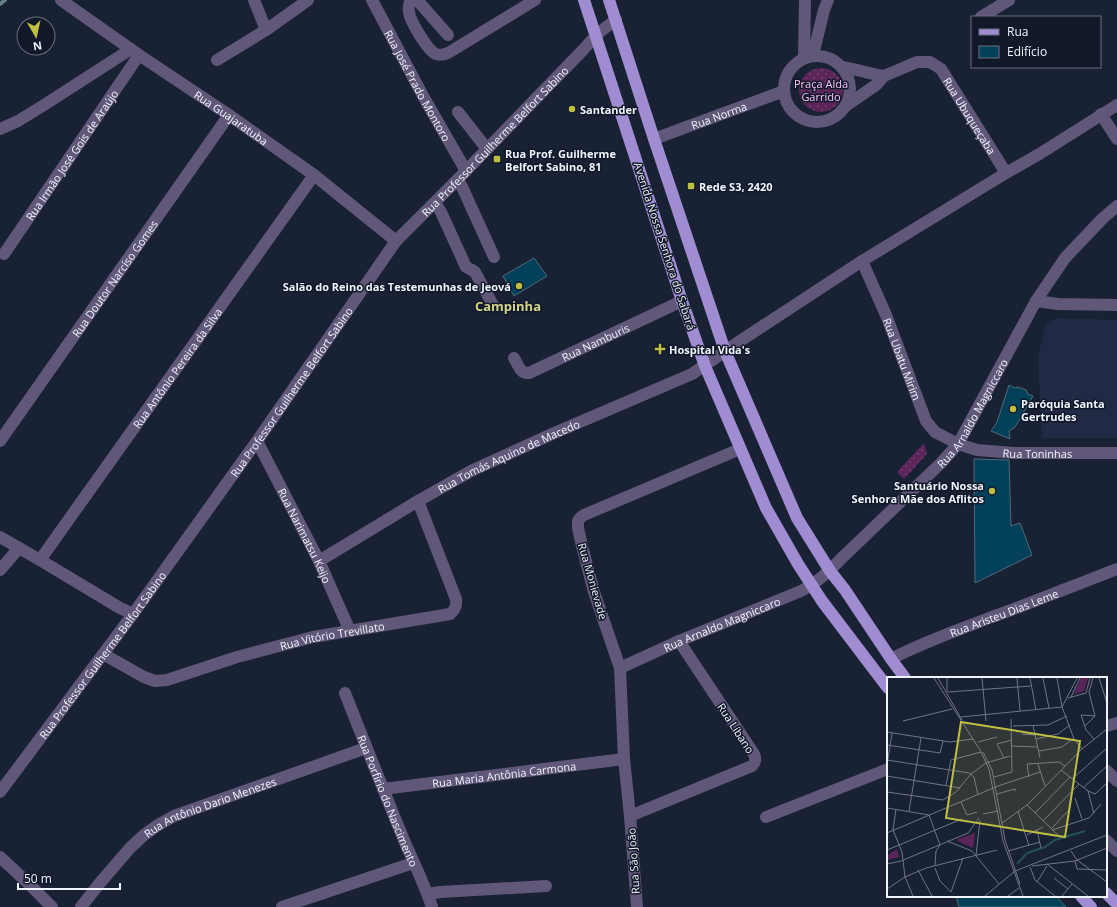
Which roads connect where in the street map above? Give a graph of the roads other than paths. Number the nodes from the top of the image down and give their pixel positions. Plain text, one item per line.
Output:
1 (61, 0) edge
2 (254, 0) edge
3 (308, 0) edge
4 (372, 0) edge
5 (411, 0) edge
6 (417, 0) edge
7 (535, 0) edge
8 (584, 0) edge
9 (609, 0) edge
10 (805, 0) edge
11 (828, 0) edge
12 (1009, 0) edge
13 (983, 16) edge
14 (616, 20) junction
15 (266, 30) junction
16 (596, 35) junction
17 (448, 36) dead end
18 (135, 52) junction
19 (808, 57) junction
20 (217, 60) dead end
21 (842, 67) junction
22 (884, 76) junction
23 (784, 91) junction
24 (1117, 104) edge
25 (847, 105) junction
26 (458, 112) dead end
27 (1101, 114) junction
28 (229, 115) junction
29 (0, 130) edge
30 (654, 138) junction
31 (1117, 139) edge
32 (487, 149) junction
33 (1006, 173) junction
34 (314, 175) junction
35 (462, 175) junction
36 (435, 203) junction
37 (1117, 206) edge
38 (396, 241) junction
39 (4, 254) dead end
40 (494, 257) dead end
41 (862, 261) junction
42 (682, 301) junction
43 (1036, 301) junction
44 (493, 305) dead end
45 (1117, 305) edge
46 (725, 351) junction
47 (514, 358) dead end
48 (705, 366) junction
49 (0, 441) edge
50 (257, 441) junction
51 (958, 444) junction
52 (740, 449) junction
53 (1117, 453) edge
54 (418, 501) junction
55 (0, 537) edge
56 (18, 548) junction
57 (40, 560) junction
58 (319, 561) junction
59 (1117, 569) edge
60 (0, 570) edge
61 (830, 571) junction
62 (812, 586) junction
63 (133, 614) junction
64 (350, 631) junction
65 (679, 641) junction
66 (103, 654) junction
67 (891, 659) junction
68 (620, 668) junction
69 (904, 677) edge
70 (887, 687) edge
71 (345, 693) dead end
72 (1117, 723) edge
73 (1107, 726) edge
74 (366, 748) junction
75 (624, 759) junction
76 (887, 769) edge
77 (1107, 771) edge
78 (1117, 781) edge
79 (383, 789) junction
80 (0, 792) edge
81 (630, 816) junction
82 (766, 817) dead end
83 (1107, 841) edge
84 (1117, 851) edge
85 (0, 857) edge
86 (413, 863) junction
87 (546, 886) dead end
88 (428, 894) junction
89 (1107, 894) edge
90 (1082, 897) edge
91 (1117, 904) edge
92 (52, 907) edge
93 (81, 907) edge
94 (282, 907) edge
95 (432, 907) edge
96 (637, 907) edge
97 (1092, 907) edge

1 - 18 street, Rua Guajaratuba
2 - 15 street
3 - 15 street
4 - 35 street, Rua José Prado Montoro
5 - 7 street
6 - 17 street
8 - 16 main road, Avenida Nossa Senhora do Sabará
9 - 14 main road, Avenida Nossa Senhora do Sabará
10 - 19 street
11 - 19 street
12 - 13 street
14 - 16 street, Rua Professor Guilherme Belfort Sabino
14 - 30 main road, Avenida Nossa Senhora do Sabará
15 - 20 street
16 - 32 street, Rua Professor Guilherme Belfort Sabino
16 - 42 main road, Avenida Nossa Senhora do Sabará
18 - 28 street, Rua Guajaratuba
18 - 29 street
18 - 39 street, Rua Irmão José Gois de Araújo
19 - 21 street
19 - 23 street
21 - 22 street
21 - 25 street
22 - 25 street
22 - 33 street, Rua Ubuqueçaba
23 - 25 street
23 - 30 street, Rua Norma
24 - 27 street, Rua Tomás Aquino de Macedo
26 - 32 street
27 - 31 street
27 - 33 street, Rua Tomás Aquino de Macedo
28 - 34 street, Rua Guajaratuba
28 - 49 street, Rua Doutor Narcíso Gomes
30 - 46 main road, Avenida Nossa Senhora do Sabará
32 - 35 street, Rua Professor Guilherme Belfort Sabino
33 - 41 street, Rua Tomás Aquino de Macedo
34 - 38 street, Rua Guajaratuba
34 - 57 street, Rua Antônio Pereira da Silva
35 - 36 street, Rua Professor Guilherme Belfort Sabino
35 - 40 street, Rua José Prado Montoro
36 - 38 street, Rua Professor Guilherme Belfort Sabino
36 - 44 street
37 - 43 street, Rua Arnaldo Magniccaro
38 - 50 street, Rua Professor Guilherme Belfort Sabino
41 - 46 street, Rua Tomás Aquino de Macedo
41 - 51 street, Rua Ubatu Mirim
42 - 47 street, Rua Namburis
42 - 48 main road, Avenida Nossa Senhora do Sabará
43 - 45 street
43 - 51 street, Rua Arnaldo Magniccaro
46 - 48 street, Rua Tomás Aquino de Macedo
46 - 61 main road, Avenida Nossa Senhora do Sabará
48 - 52 main road, Avenida Nossa Senhora do Sabará
48 - 54 street, Rua Tomás Aquino de Macedo
50 - 58 street, Rua Narimatsu Keijo
50 - 63 street, Rua Professor Guilherme Belfort Sabino
51 - 53 street, Rua Toninhas
51 - 61 street, Rua Arnaldo Magniccaro
52 - 62 main road, Avenida Nossa Senhora do Sabará
52 - 68 street, Rua Monievade
54 - 58 street, Rua Tomás Aquino de Macedo
54 - 64 street, Rua Vitório Trevillato
55 - 56 street
56 - 57 street
56 - 60 street
57 - 63 street
58 - 64 street, Rua Narimatsu Keijo
59 - 67 street, Rua Aristeu Dias Leme
61 - 62 street, Rua Arnaldo Magniccaro
61 - 67 main road, Avenida Nossa Senhora do Sabará
62 - 65 street, Rua Arnaldo Magniccaro
62 - 70 main road, Avenida Nossa Senhora do Sabará
63 - 66 street, Rua Professor Guilherme Belfort Sabino
64 - 66 street, Rua Vitório Trevillato
65 - 68 street, Rua Arnaldo Magniccaro
65 - 81 street, Rua Líbano
66 - 80 street, Rua Professor Guilherme Belfort Sabino
67 - 69 main road, Avenida Nossa Senhora do Sabará
68 - 75 street, Rua Monievade
71 - 74 street, Rua Porfírio do Nascimento
72 - 73 street
74 - 79 street, Rua Porfírio do Nascimento
74 - 93 street, Rua Antônio Dario Menezes
75 - 79 street, Rua Maria Antônia Carmona
75 - 81 street, Rua Monievade
76 - 82 street
77 - 78 street
79 - 86 street, Rua Porfírio do Nascimento
81 - 96 street, Rua São João
83 - 84 street
85 - 92 street
86 - 88 street, Rua Porfírio do Nascimento
86 - 94 street
87 - 88 street
88 - 95 street, Rua Porfírio do Nascimento
89 - 91 main road
90 - 97 main road

